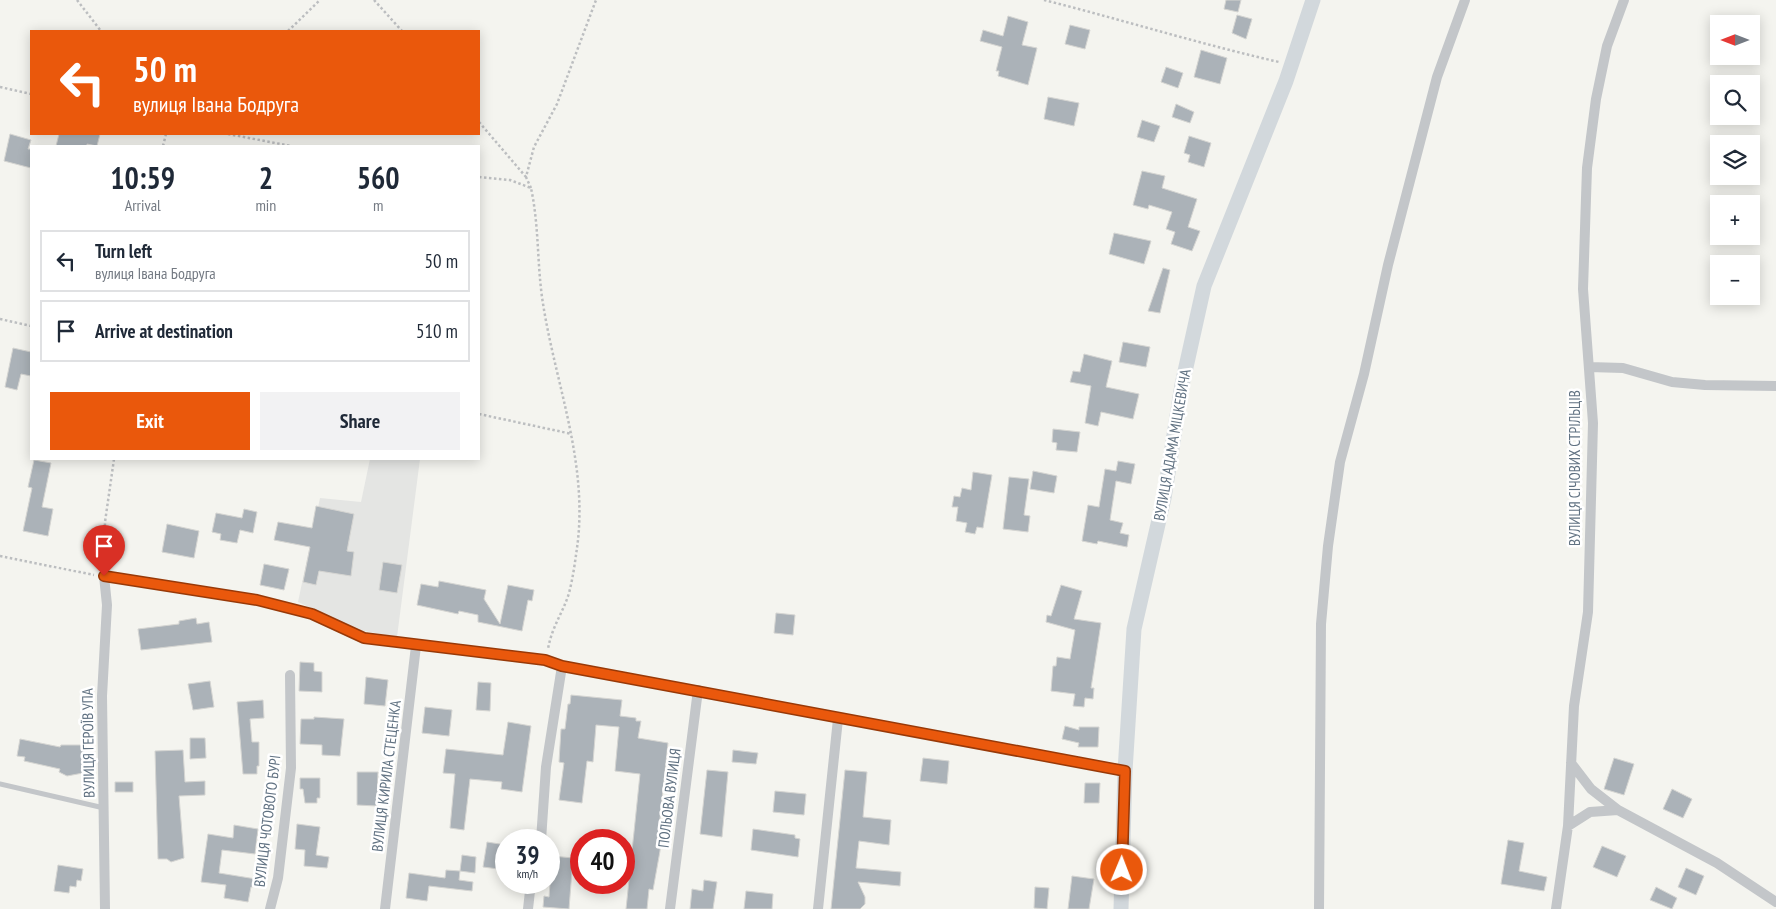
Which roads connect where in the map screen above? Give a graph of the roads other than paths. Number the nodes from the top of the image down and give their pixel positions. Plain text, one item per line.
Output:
1 (1313, 0) edge
2 (1465, 0) edge
3 (1624, 0) edge
4 (1589, 367) junction
5 (1776, 386) edge
6 (416, 646) junction
7 (562, 666) junction
8 (290, 675) dead end
9 (698, 690) junction
10 (838, 719) junction
11 (1572, 763) junction
12 (1125, 771) junction
13 (0, 784) edge
14 (104, 808) junction
15 (1618, 810) junction
16 (1568, 826) junction
17 (542, 829) edge
18 (530, 894) edge
19 (1776, 902) edge
20 (106, 909) edge
21 (270, 909) edge
22 (386, 909) edge
23 (528, 909) edge
24 (670, 909) edge
25 (818, 909) edge
26 (1121, 909) edge
27 (1319, 909) edge
28 (1556, 909) edge

1 - 12 street, ВУЛИЦЯ АДАМА МІЦКЕВИЧА
2 - 27 street
3 - 4 street, ВУЛИЦЯ СІЧОВИХ СТРІЛЬЦІВ
4 - 5 street
4 - 11 street, ВУЛИЦЯ СІЧОВИХ СТРІЛЬЦІВ
6 - 7 street
6 - 14 street, ВУЛИЦЯ ГЕРОЇВ УПА
6 - 22 street, ВУЛИЦЯ КИРИЛА СТЕЦЕНКА
7 - 9 street
7 - 17 street
8 - 21 street, ВУЛИЦЯ ЧОТОВОГО БУРІ
9 - 10 street
9 - 24 street, ПОЛЬОВА ВУЛИЦЯ
10 - 12 street
10 - 25 street
11 - 15 street
11 - 16 street, ВУЛИЦЯ СІЧОВИХ СТРІЛЬЦІВ
12 - 26 street, ВУЛИЦЯ АДАМА МІЦКЕВИЧА
13 - 14 lane
14 - 20 street, ВУЛИЦЯ ГЕРОЇВ УПА
15 - 16 street
15 - 19 street
16 - 28 street, ВУЛИЦЯ СІЧОВИХ СТРІЛЬЦІВ
18 - 23 street

